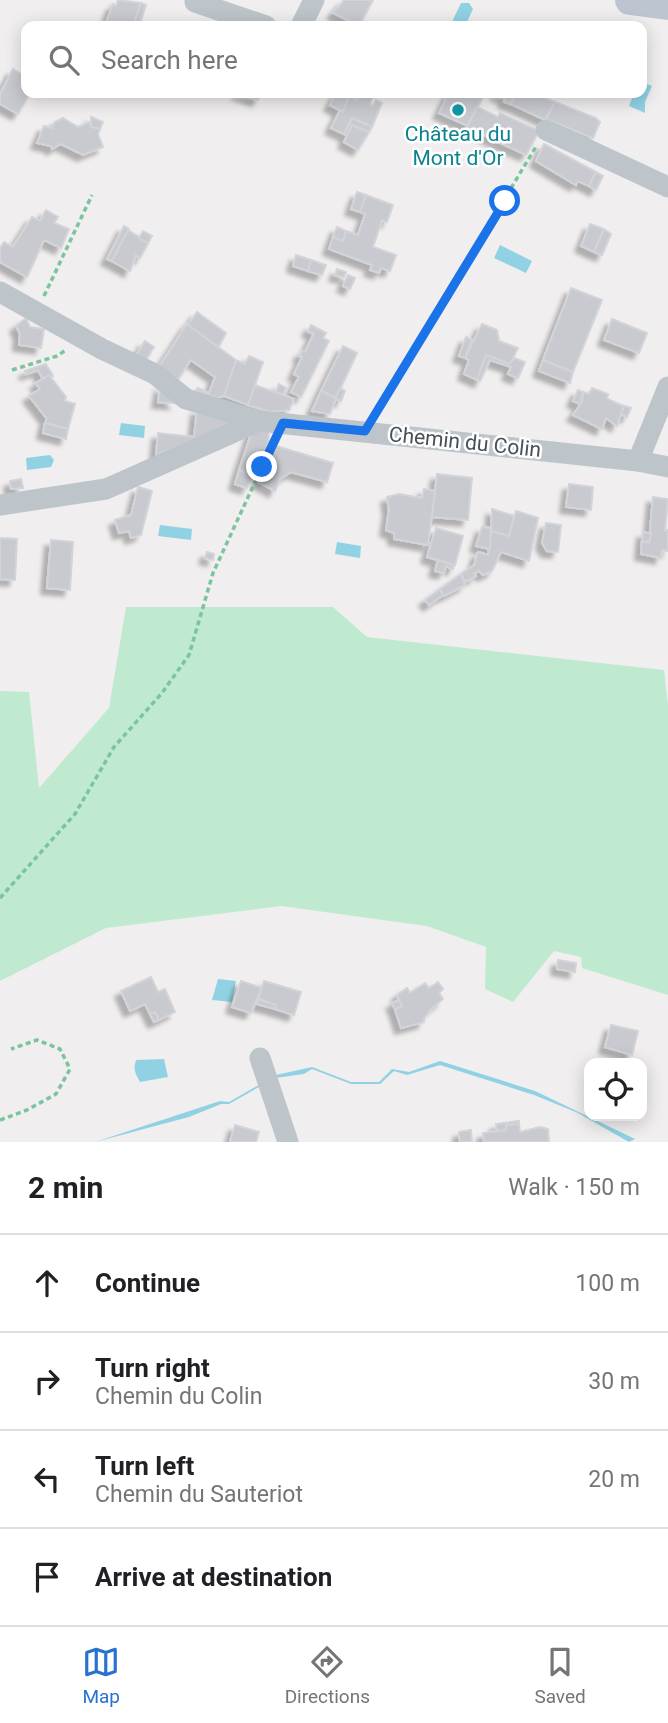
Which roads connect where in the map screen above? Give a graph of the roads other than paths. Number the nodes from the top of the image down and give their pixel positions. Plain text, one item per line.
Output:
1 (314, 0) edge
2 (634, 0) edge
3 (195, 2) dead end
4 (668, 5) edge
5 (251, 21) edge
6 (307, 21) edge
7 (546, 130) road end
8 (668, 187) edge
9 (0, 292) edge
10 (668, 387) edge
11 (259, 421) junction
12 (638, 461) junction
13 (668, 467) edge
14 (0, 505) edge
15 (266, 1072) dead end
16 (288, 1142) edge

1 - 6 street
2 - 4 main road
3 - 5 street
7 - 8 street
9 - 11 street, Chemin du Colin
10 - 12 street
11 - 12 street, Chemin du Colin
11 - 14 street
12 - 13 street, Chemin du Colin
15 - 16 street

